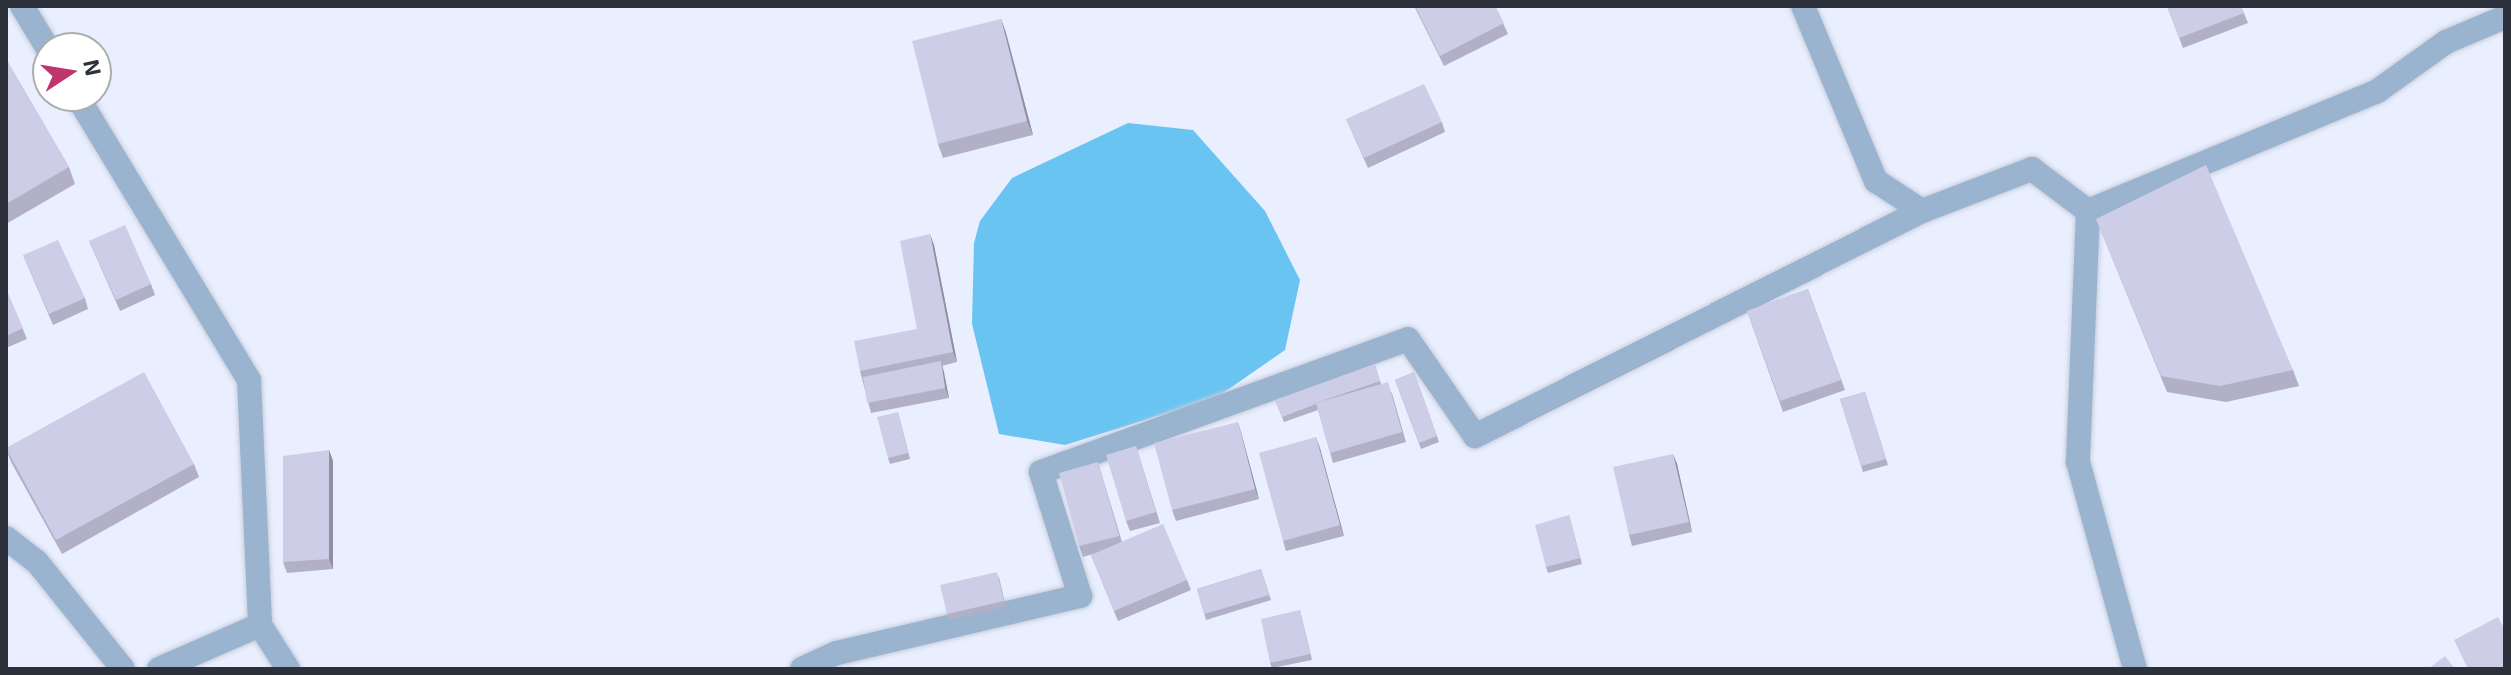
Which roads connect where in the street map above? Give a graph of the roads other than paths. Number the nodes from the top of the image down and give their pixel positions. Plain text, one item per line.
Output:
1 (22, 6) edge
2 (1803, 6) edge
3 (2505, 17) edge
4 (38, 32) edge
5 (87, 112) edge
6 (1922, 211) junction
7 (2088, 211) junction
8 (6, 538) edge
9 (260, 625) junction
10 (123, 669) edge
11 (159, 669) edge
12 (288, 669) edge
13 (802, 669) edge
14 (2135, 669) edge

1 - 4 street
2 - 6 street
3 - 7 street
5 - 9 street
6 - 7 street
6 - 13 street
7 - 14 street
8 - 10 street
9 - 11 street
9 - 12 street

